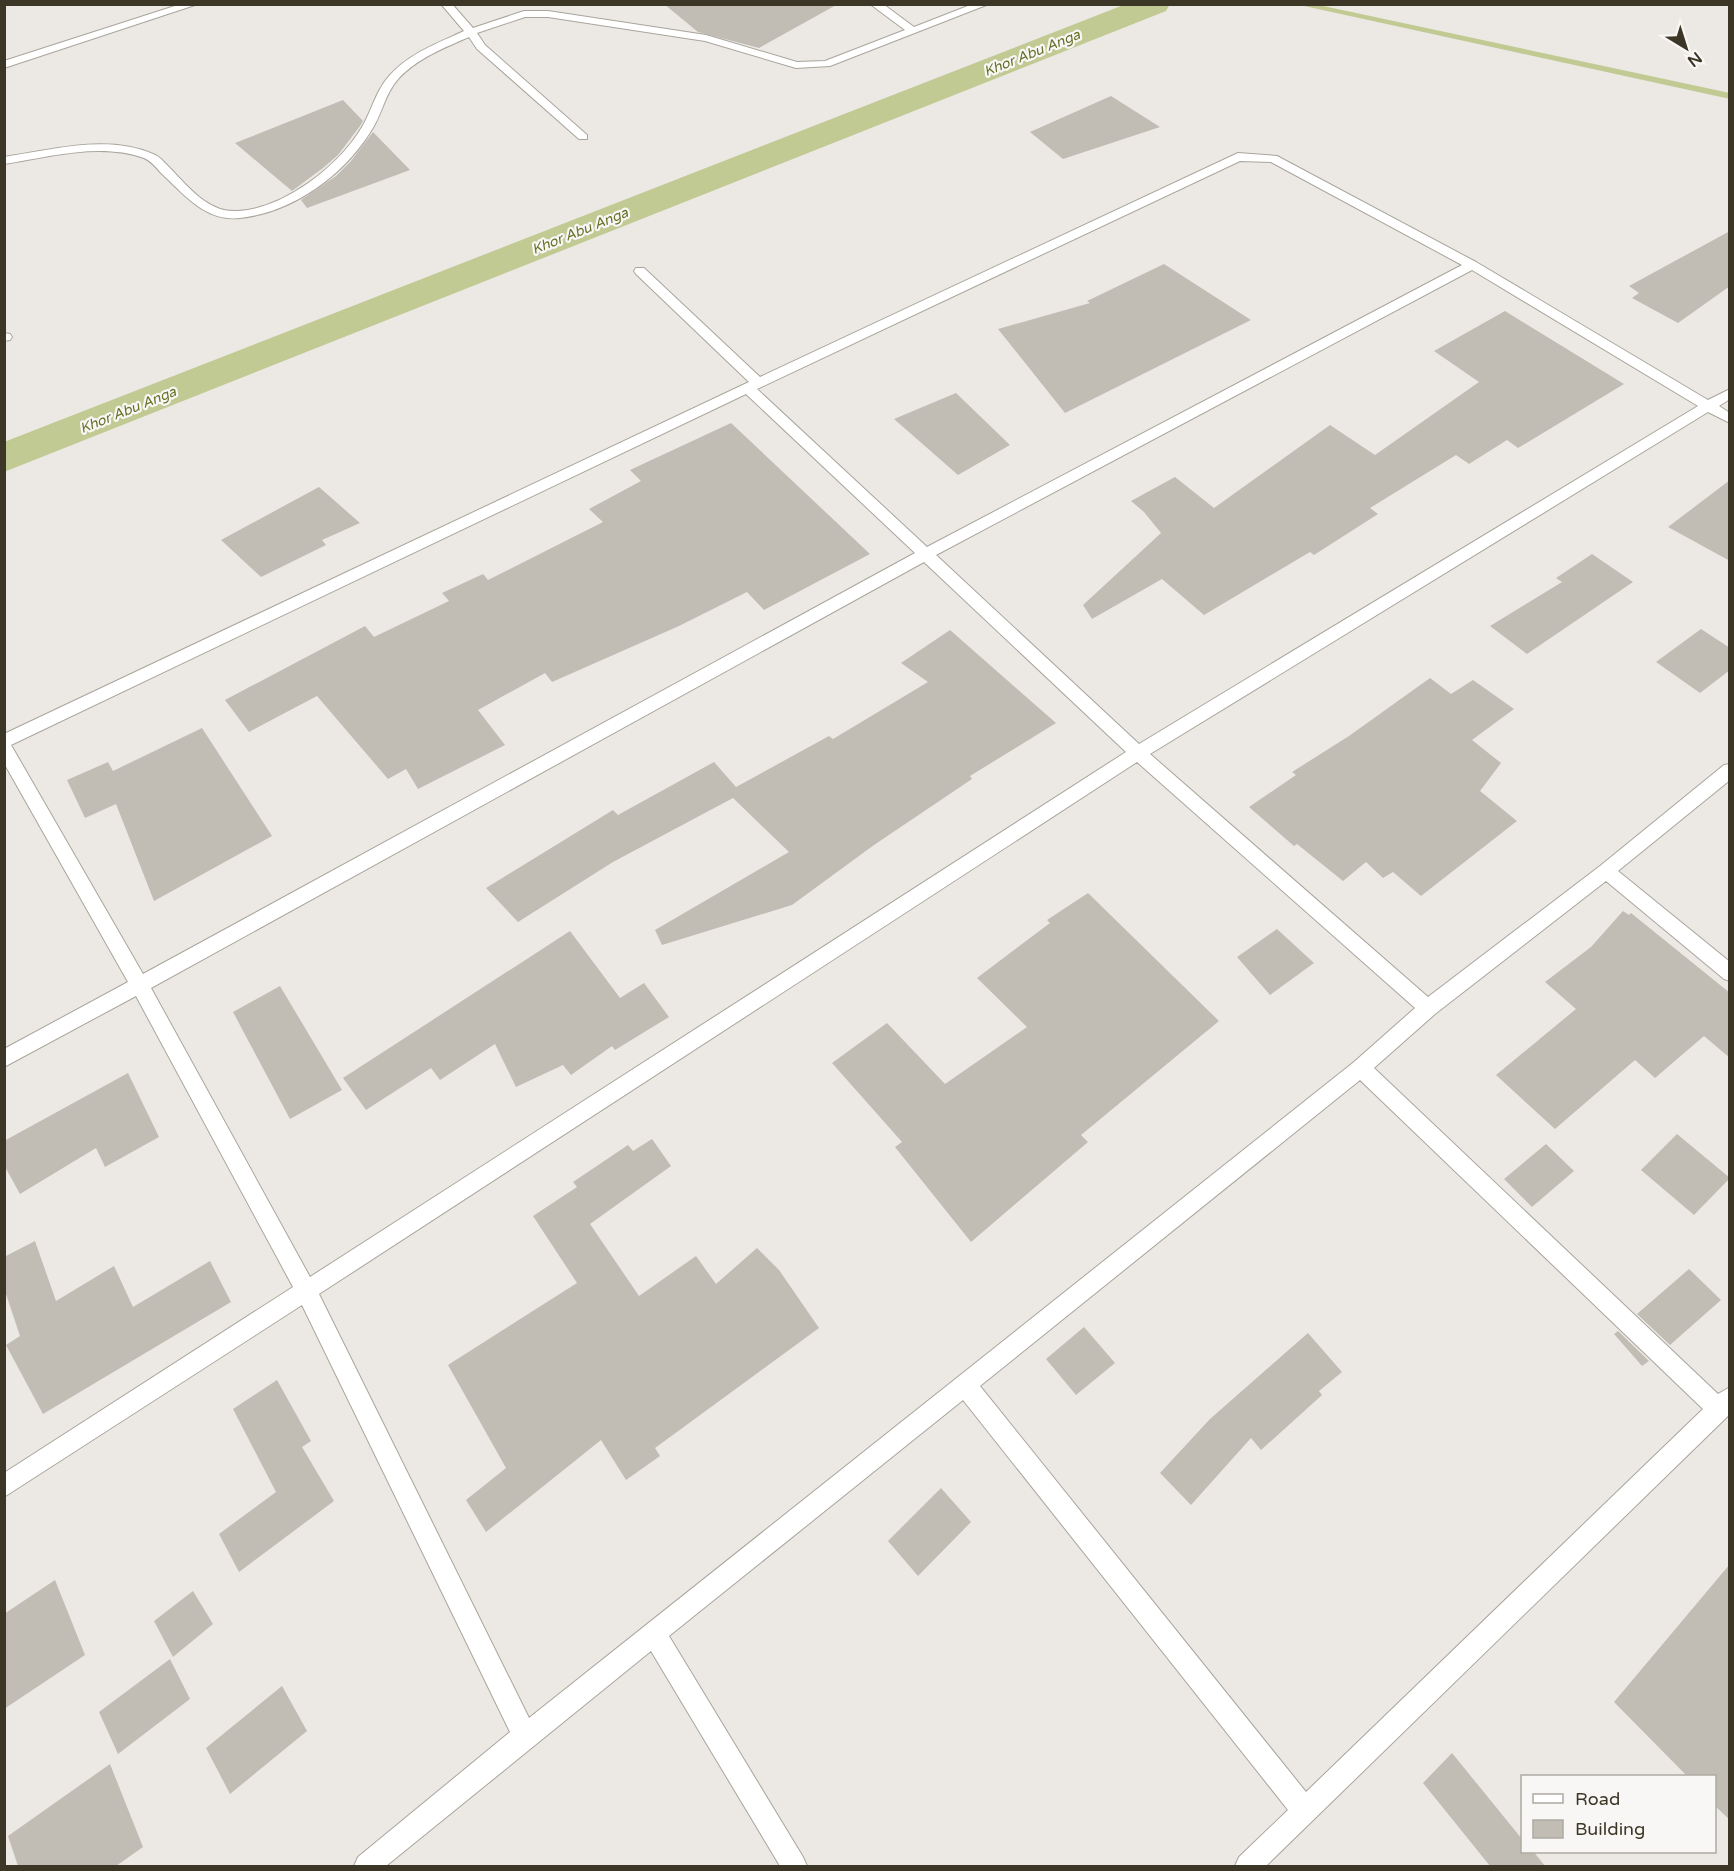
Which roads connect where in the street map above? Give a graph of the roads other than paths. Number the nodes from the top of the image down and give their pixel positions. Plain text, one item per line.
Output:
1 (152, 4) edge
2 (193, 4) edge
3 (446, 4) edge
4 (576, 4) edge
5 (874, 4) edge
6 (984, 4) edge
7 (161, 14) junction
8 (548, 14) junction
9 (912, 30) junction
10 (471, 32) junction
11 (4, 65) edge
12 (583, 137) dead end
13 (4, 161) edge
14 (1472, 265) junction
15 (640, 271) dead end
16 (753, 385) junction
17 (1730, 393) edge
18 (1709, 407) junction
19 (1730, 419) edge
20 (926, 554) junction
21 (4, 741) edge
22 (4, 747) edge
23 (1138, 753) junction
24 (1730, 770) edge
25 (1606, 871) junction
26 (1730, 973) edge
27 (140, 986) junction
28 (1428, 1008) junction
29 (4, 1059) edge
30 (1361, 1068) junction
31 (307, 1292) junction
32 (965, 1385) junction
33 (1724, 1404) edge
34 (4, 1486) edge
35 (654, 1634) junction
36 (525, 1736) junction
37 (1304, 1810) junction
38 (367, 1866) edge
39 (794, 1866) edge
40 (1248, 1866) edge

1 - 7 street
2 - 7 street
3 - 10 street
4 - 8 street
5 - 9 street
6 - 9 street
7 - 11 street
8 - 9 street
8 - 10 street
10 - 12 street
10 - 13 street
14 - 16 street
14 - 18 street
14 - 20 street
15 - 16 street
16 - 20 street
16 - 21 street
17 - 18 street
18 - 19 street
18 - 23 street
20 - 23 street
20 - 27 street
22 - 27 street
23 - 28 street
23 - 31 street
24 - 25 street
25 - 26 street
25 - 28 street
27 - 29 street
27 - 31 street
28 - 30 street
30 - 32 street
30 - 33 street
31 - 34 street
31 - 36 street
32 - 35 street
32 - 37 street
33 - 37 street
35 - 36 street
35 - 39 street
36 - 38 street
37 - 40 street

